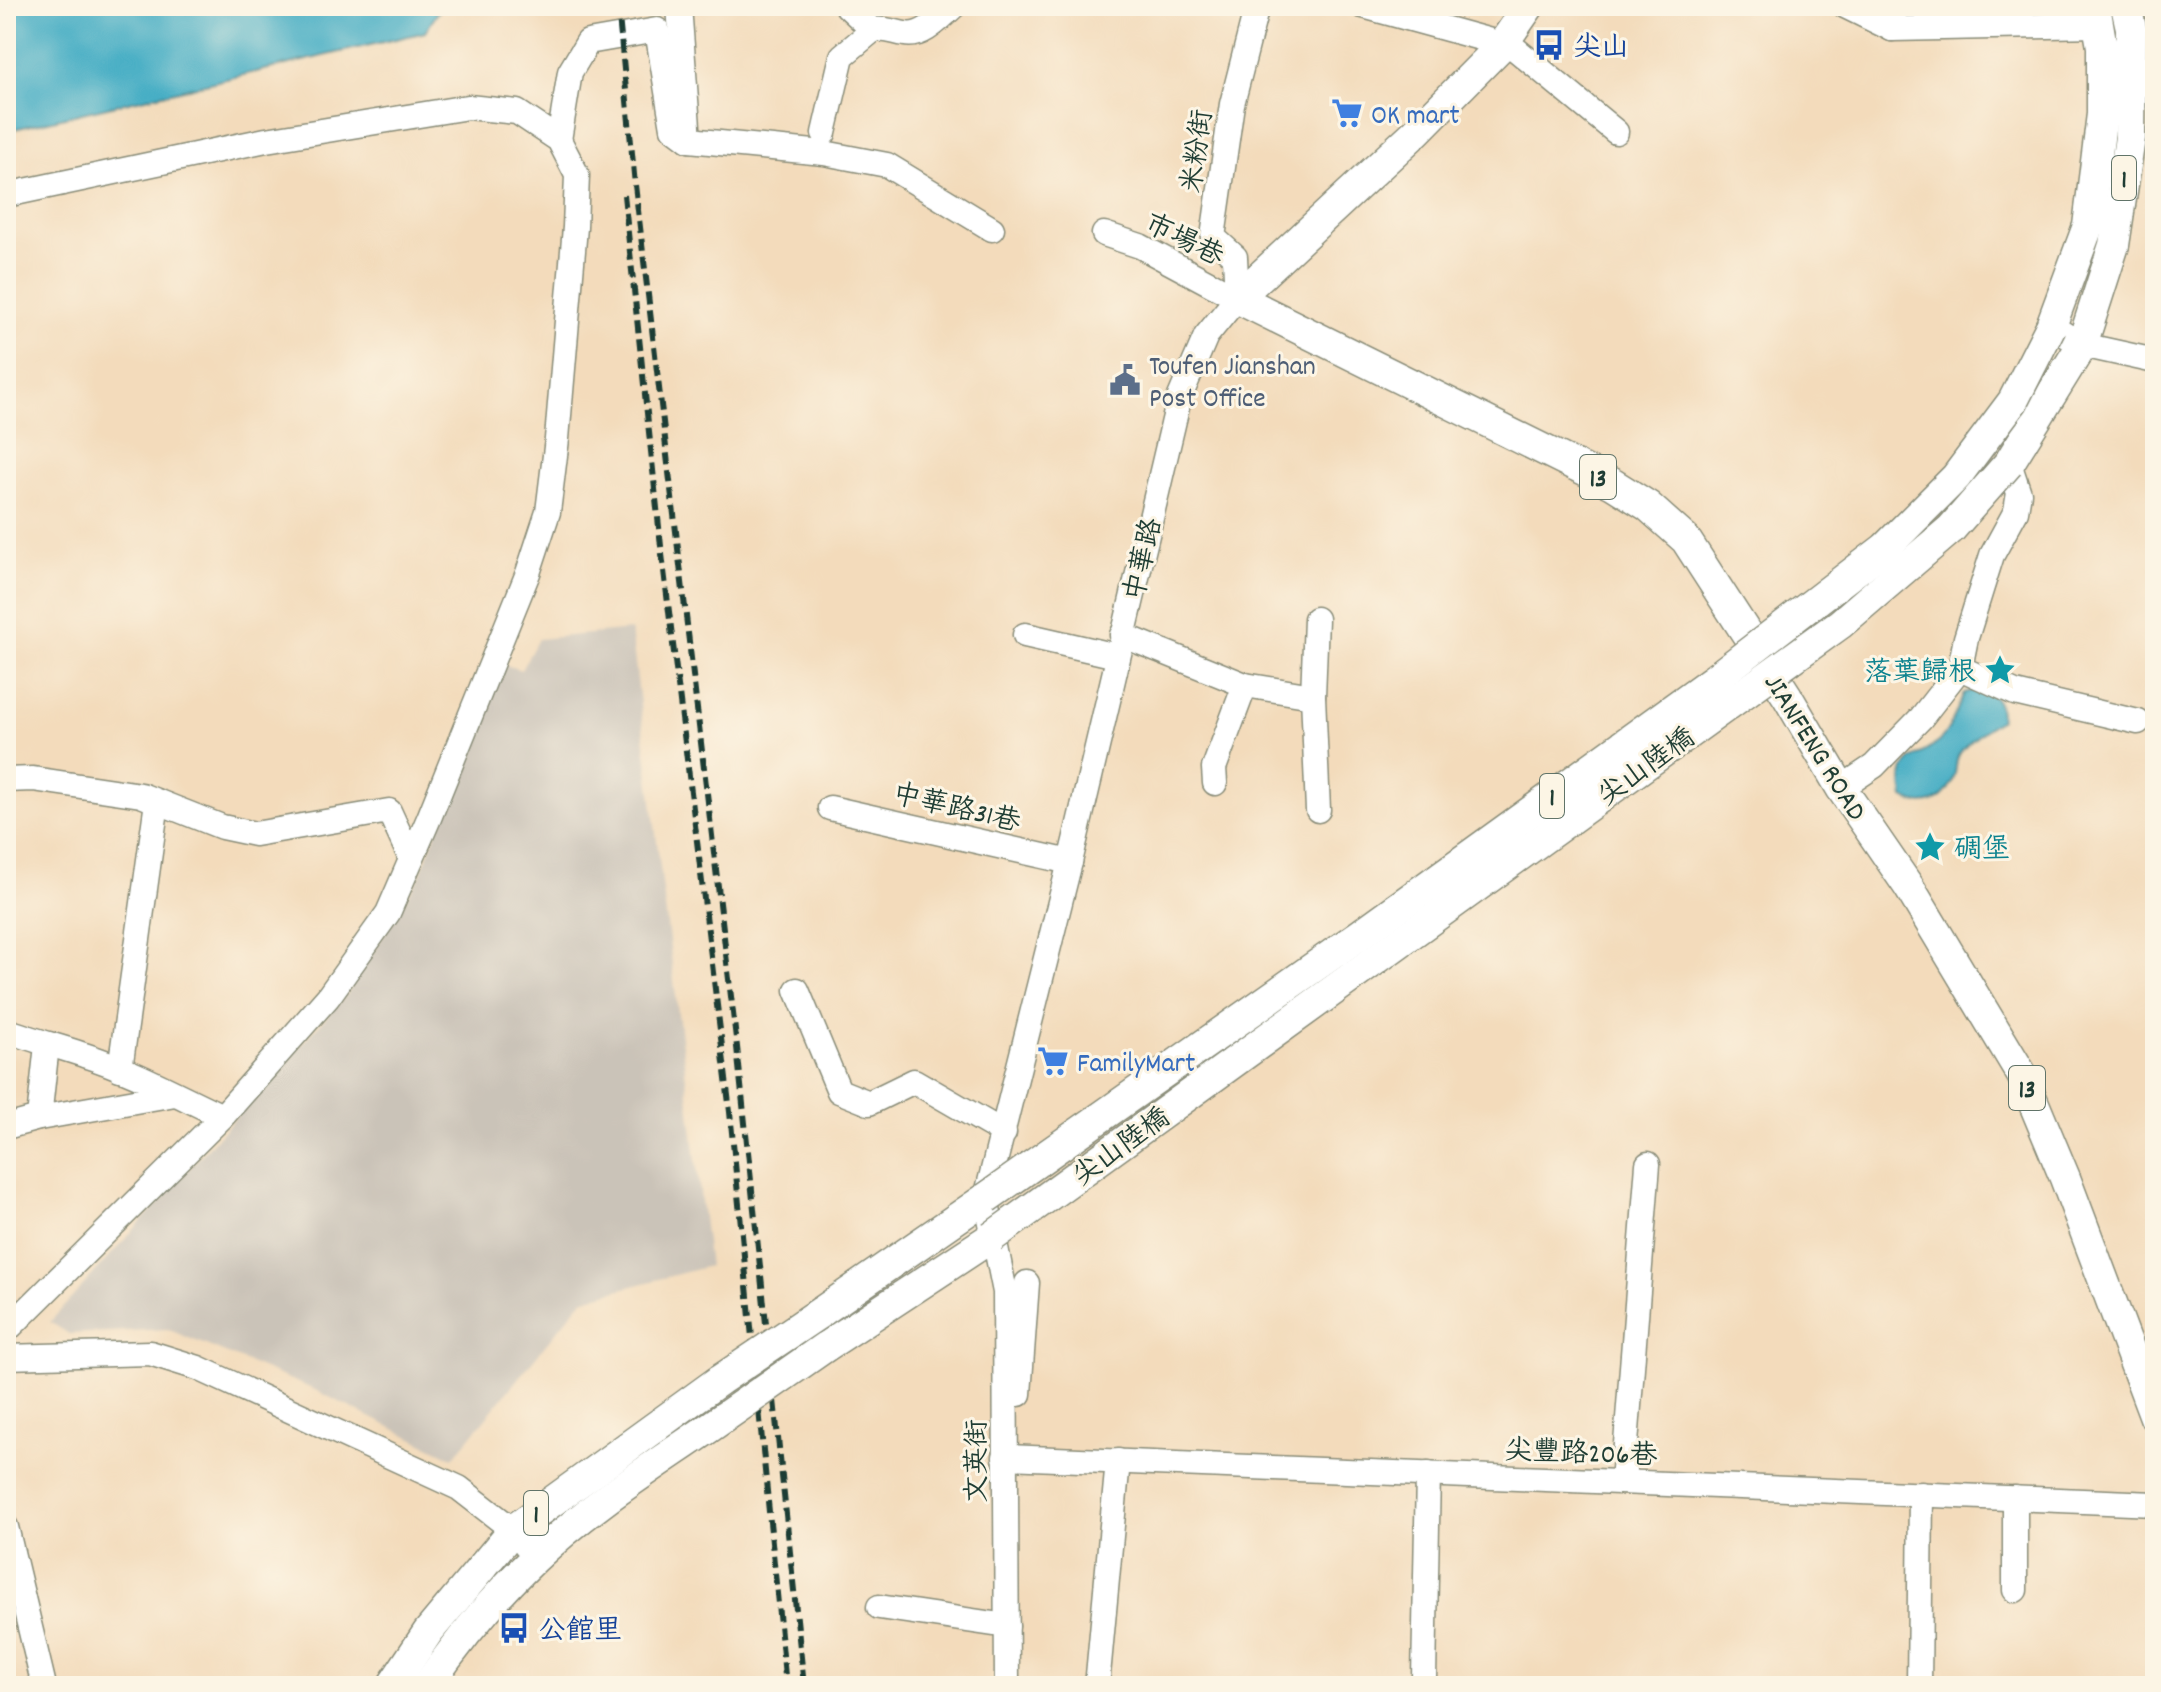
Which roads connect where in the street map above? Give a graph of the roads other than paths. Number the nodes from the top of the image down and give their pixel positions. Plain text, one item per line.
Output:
1 (679, 6) edge
2 (847, 6) edge
3 (954, 6) edge
4 (1257, 6) edge
5 (1363, 6) edge
6 (1529, 6) edge
7 (1845, 6) edge
8 (2126, 6) edge
9 (2097, 16) edge
10 (1893, 17) edge
11 (873, 30) junction
12 (1502, 45) junction
13 (1616, 132) dead end
14 (824, 133) dead end
15 (559, 140) junction
16 (689, 140) junction
17 (6, 195) edge
18 (992, 229) dead end
19 (1104, 234) dead end
20 (1237, 298) junction
21 (2051, 326) junction
22 (2082, 345) junction
23 (2155, 361) edge
24 (2009, 463) junction
25 (1316, 619) dead end
26 (1025, 635) dead end
27 (1120, 645) junction
28 (1960, 668) junction
29 (1245, 685) junction
30 (1313, 696) junction
31 (2138, 722) dead end
32 (6, 780) edge
33 (1215, 783) dead end
34 (1841, 788) junction
35 (157, 802) junction
36 (830, 808) dead end
37 (1318, 810) dead end
38 (411, 859) junction
39 (1070, 862) junction
40 (797, 990) dead end
41 (6, 1030) edge
42 (47, 1045) junction
43 (120, 1069) junction
44 (175, 1094) junction
45 (222, 1116) junction
46 (39, 1118) junction
47 (6, 1127) edge
48 (1004, 1133) junction
49 (1648, 1164) dead end
50 (986, 1198) junction
51 (992, 1237) junction
52 (1027, 1283) dead end
53 (6, 1331) edge
54 (6, 1357) edge
55 (2154, 1410) edge
56 (1005, 1457) junction
57 (1118, 1461) junction
58 (1428, 1474) junction
59 (1623, 1482) junction
60 (1921, 1494) junction
61 (2015, 1498) junction
62 (2155, 1504) edge
63 (6, 1527) edge
64 (513, 1530) junction
65 (536, 1557) junction
66 (2015, 1590) dead end
67 (879, 1607) dead end
68 (17, 1624) edge
69 (1007, 1626) junction
70 (1424, 1678) dead end
71 (399, 1683) edge
72 (44, 1686) edge
73 (427, 1686) edge
74 (1007, 1686) edge
75 (1097, 1686) edge
76 (1919, 1686) edge

1 - 16 street
2 - 11 street
3 - 11 street
4 - 20 street, 米粉街
5 - 12 street
6 - 12 main road, 中華路
7 - 10 street
8 - 22 main road, 1
9 - 10 street
9 - 21 main road, 1
11 - 14 street
12 - 13 street
12 - 20 main road, 中華路
15 - 16 street
15 - 17 street
15 - 38 street
16 - 18 street
19 - 20 street, 市場巷
20 - 27 street, 中華路
20 - 34 main road, JIANFENG ROAD / 13
21 - 22 street
21 - 50 main road, 尖山陸橋 / 1, bridge
22 - 23 street
22 - 24 main road, 尖山陸橋 / 1
24 - 28 street
24 - 51 main road, 尖山陸橋 / 1, bridge
25 - 30 street
26 - 27 street
27 - 29 street
27 - 39 street, 中華路
28 - 31 street
28 - 34 street
29 - 30 street
29 - 33 street
30 - 37 street
32 - 35 street
34 - 55 main road, JIANFENG ROAD / 13
35 - 38 street
35 - 43 street
36 - 39 street, 中華路31巷
38 - 45 street
39 - 48 street, 中華路
40 - 48 street
41 - 42 street
42 - 43 street
42 - 46 street
43 - 44 street
44 - 45 street
44 - 46 street
45 - 53 street
46 - 47 street
48 - 50 street, 中華路
49 - 59 street
50 - 51 street, 中華路
50 - 64 main road, 1, bridge
51 - 56 street, 文英街
51 - 65 main road, 1, bridge
52 - 56 street
54 - 64 street
56 - 57 street, 尖豐路206巷
56 - 69 street, 文英街
57 - 58 street, 尖豐路206巷
57 - 75 street
58 - 59 street, 尖豐路206巷
58 - 70 street
59 - 60 street, 尖豐路206巷
60 - 61 street, 尖豐路206巷
60 - 76 street
61 - 62 street, 尖豐路206巷
61 - 66 street
63 - 68 street
64 - 65 street
64 - 71 main road, 1
65 - 73 main road, 1
67 - 69 street
68 - 72 street
69 - 74 street, 文英街

